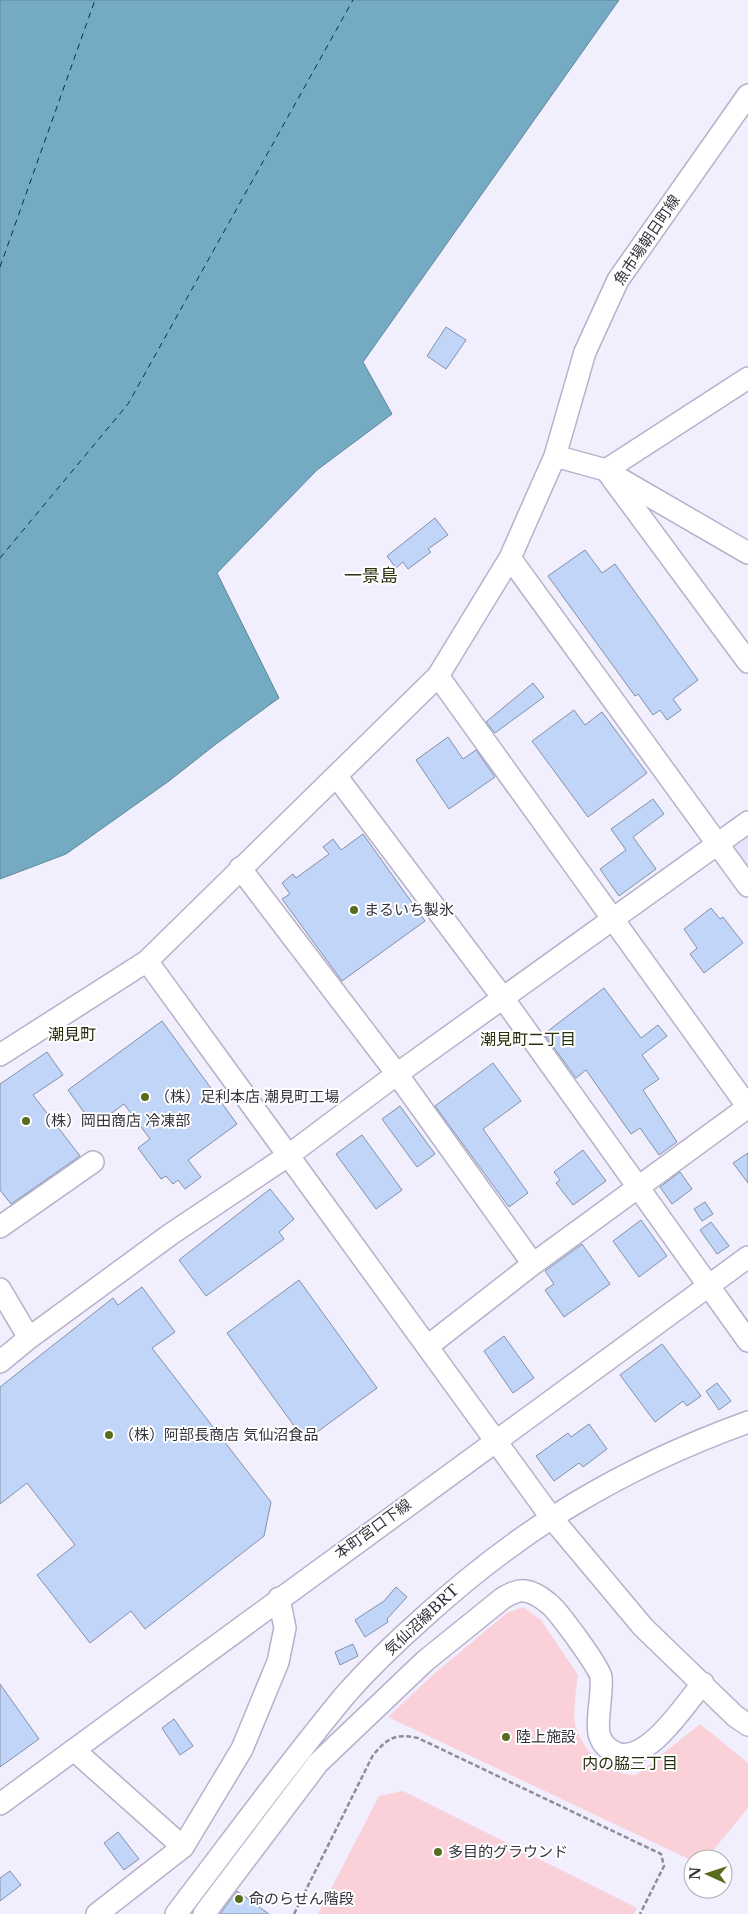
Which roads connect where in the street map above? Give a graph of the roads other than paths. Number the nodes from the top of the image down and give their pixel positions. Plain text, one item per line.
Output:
1 (748, 95) edge
2 (743, 388) edge
3 (555, 456) junction
4 (606, 470) junction
5 (748, 553) edge
6 (510, 558) junction
7 (748, 662) edge
8 (438, 676) junction
9 (338, 777) junction
10 (748, 822) edge
11 (717, 844) junction
12 (240, 868) junction
13 (748, 886) edge
14 (614, 918) junction
15 (148, 960) junction
16 (503, 998) junction
17 (0, 1055) edge
18 (397, 1074) junction
19 (748, 1107) edge
20 (289, 1155) junction
21 (93, 1162) dead end
22 (637, 1187) junction
23 (0, 1227) edge
24 (748, 1257) edge
25 (533, 1264) junction
26 (708, 1285) junction
27 (0, 1289) edge
28 (30, 1338) junction
29 (748, 1341) edge
30 (428, 1346) junction
31 (0, 1362) edge
32 (748, 1422) edge
33 (496, 1439) junction
34 (551, 1517) junction
35 (279, 1598) junction
36 (702, 1683) junction
37 (748, 1725) edge
38 (74, 1750) junction
39 (0, 1804) edge
40 (183, 1847) junction
41 (98, 1914) edge
42 (176, 1914) edge
43 (204, 1914) edge

1 - 3 street, 魚市場朝日町線
2 - 4 street
3 - 4 street
3 - 6 street, 魚市場朝日町線
4 - 5 street
4 - 7 street
6 - 8 street, 魚市場朝日町線
6 - 11 street
8 - 9 street, 魚市場朝日町線
8 - 14 street
9 - 12 street, 魚市場朝日町線
9 - 16 street
10 - 11 street
11 - 13 street
11 - 14 street
12 - 15 street, 魚市場朝日町線
12 - 18 street
14 - 16 street
14 - 19 street
15 - 17 street, 魚市場朝日町線
15 - 20 street
16 - 18 street
16 - 22 street
18 - 20 street
18 - 25 street
19 - 22 street
20 - 28 street
20 - 30 street
21 - 23 street
22 - 25 street
22 - 26 street
24 - 26 street, 本町宮口下線
25 - 30 street
26 - 29 street
26 - 33 street, 本町宮口下線
27 - 28 street
28 - 31 street
30 - 33 street
32 - 34 street, 気仙沼線BRT
33 - 34 street
33 - 35 street, 本町宮口下線
34 - 36 street
34 - 42 street, 気仙沼線BRT
35 - 38 street, 本町宮口下線
35 - 40 street
36 - 37 street
36 - 43 street
38 - 39 street, 本町宮口下線
38 - 40 street
40 - 41 street

